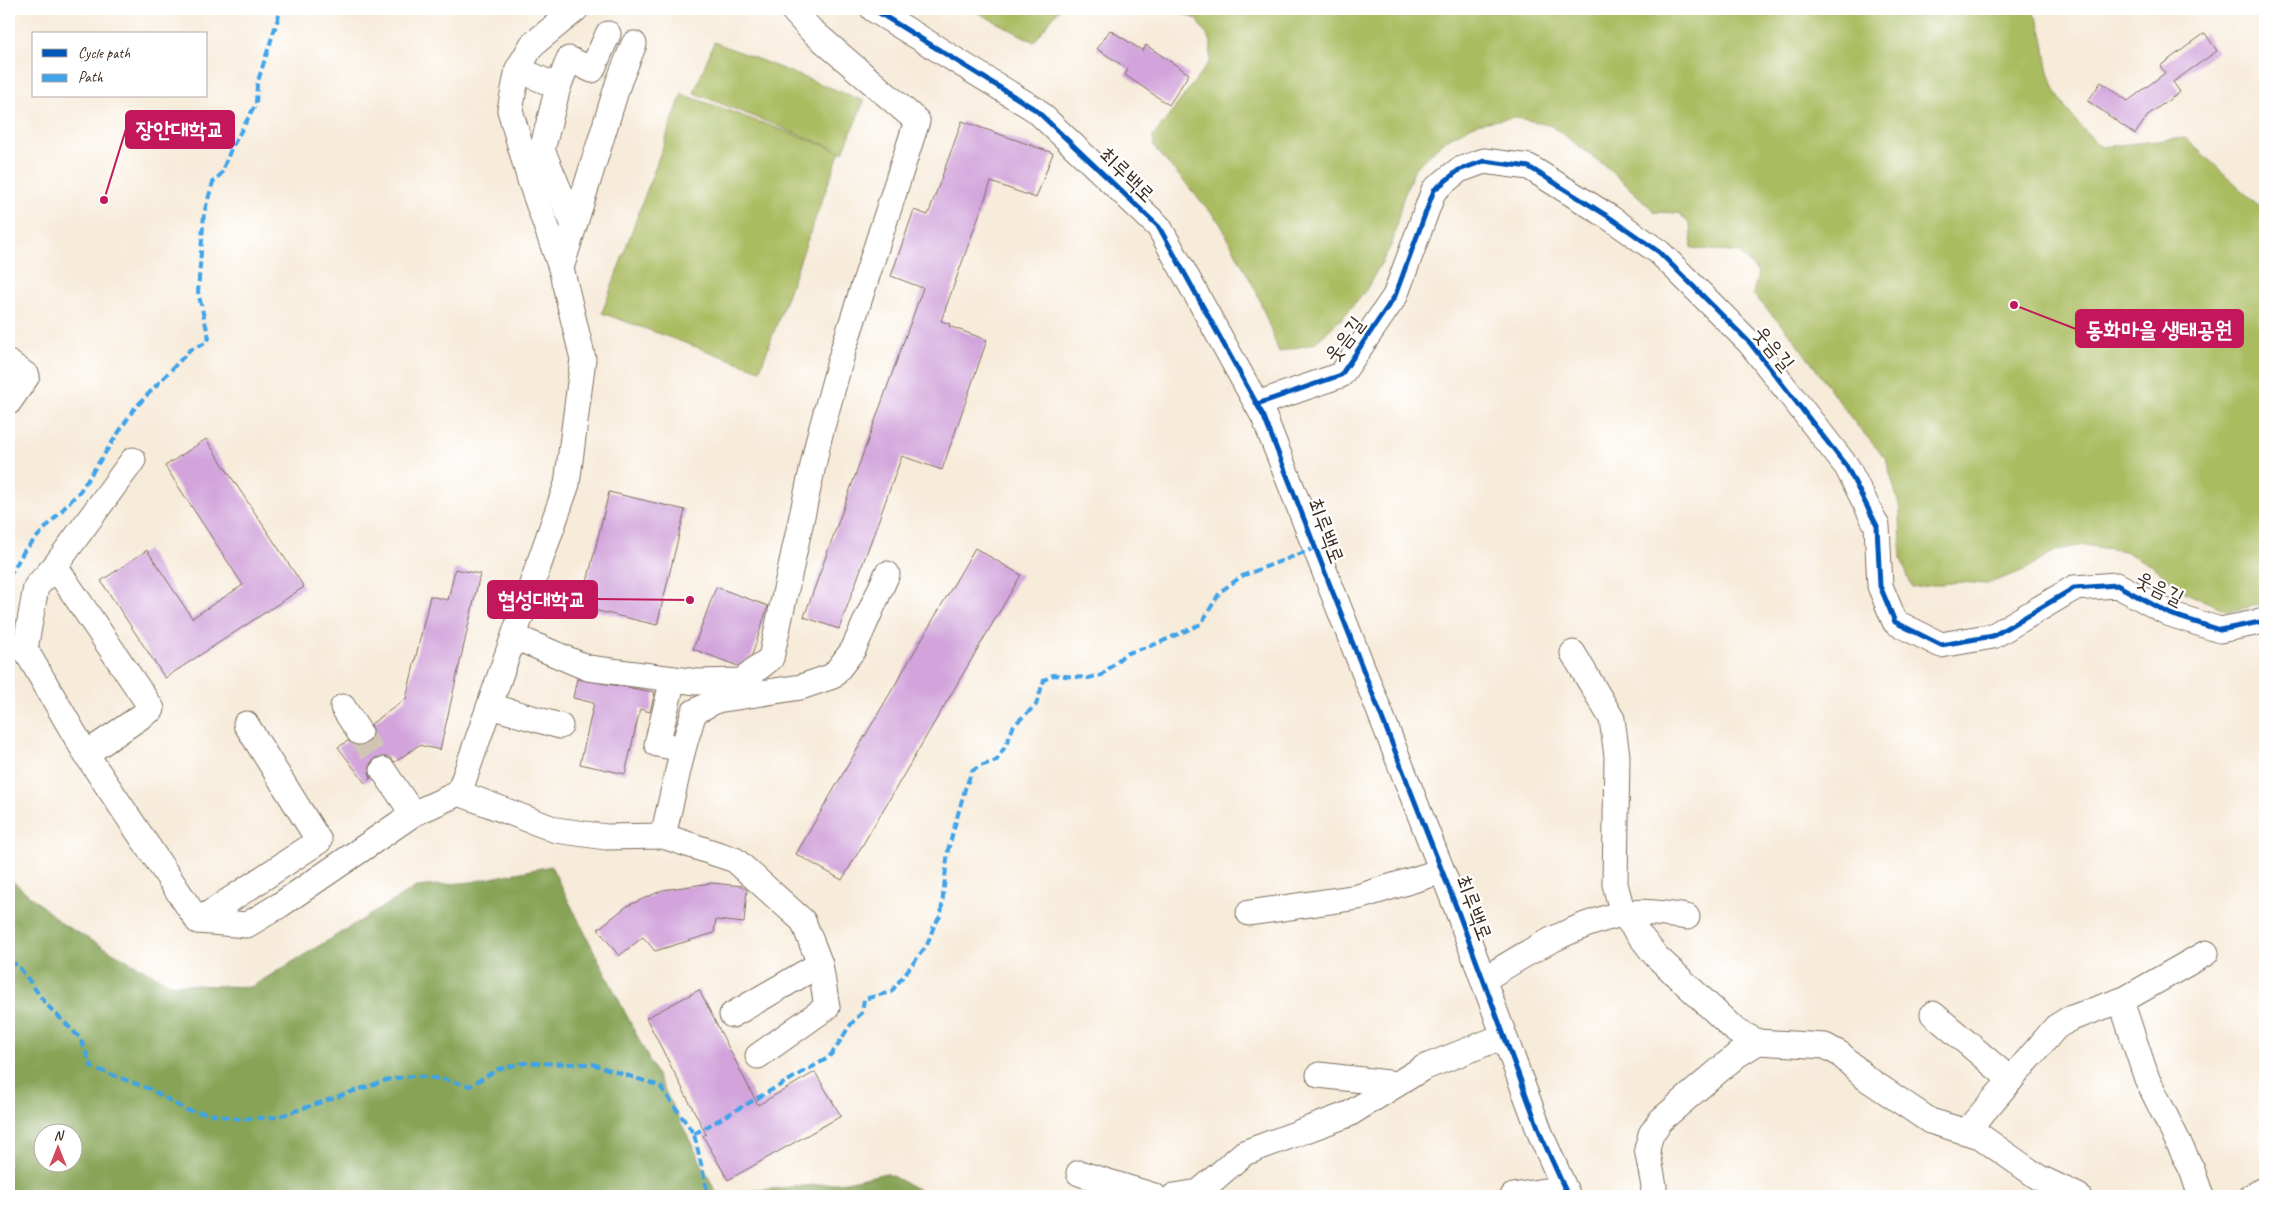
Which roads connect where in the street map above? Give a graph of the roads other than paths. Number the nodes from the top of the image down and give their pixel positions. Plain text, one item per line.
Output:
1 (576, 9) edge
2 (792, 9) edge
3 (873, 9) edge
4 (608, 34) dead end
5 (634, 44) dead end
6 (518, 70) junction
7 (592, 70) junction
8 (619, 81) junction
9 (558, 87) junction
10 (573, 222) junction
11 (561, 268) junction
12 (9, 363) edge
13 (9, 402) edge
14 (1257, 404) junction
15 (133, 460) dead end
16 (55, 566) junction
17 (887, 574) dead end
18 (2265, 621) edge
19 (515, 636) junction
20 (1572, 653) dead end
21 (673, 679) junction
22 (490, 706) junction
23 (343, 707) dead end
24 (246, 724) dead end
25 (560, 726) dead end
26 (359, 732) tunnel mouth
27 (683, 750) junction
28 (86, 754) junction
29 (383, 770) tunnel mouth
30 (459, 793) junction
31 (413, 814) junction
32 (663, 836) junction
33 (1442, 871) junction
34 (1249, 914) dead end
35 (1623, 914) junction
36 (1687, 917) dead end
37 (198, 922) junction
38 (2206, 953) dead end
39 (820, 964) junction
40 (1483, 980) junction
41 (2121, 1001) junction
42 (1933, 1014) dead end
43 (732, 1015) dead end
44 (1504, 1036) junction
45 (1758, 1042) junction
46 (758, 1056) dead end
47 (1320, 1075) dead end
48 (2011, 1080) junction
49 (1397, 1084) junction
50 (1966, 1132) junction
51 (1079, 1173) dead end
52 (1221, 1184) edge
53 (2265, 1189) edge
54 (1566, 1192) edge
55 (1154, 1196) edge
56 (1174, 1196) edge
57 (1513, 1196) edge
58 (1653, 1196) edge
59 (2078, 1196) edge
60 (2201, 1196) edge
61 (2252, 1196) edge

1 - 6 street
2 - 21 street
3 - 14 street, 최루백로
4 - 7 street
5 - 8 street
6 - 9 street
6 - 11 street
7 - 8 street
7 - 9 street
8 - 10 street
9 - 10 street
10 - 11 street
11 - 19 street
12 - 13 street
14 - 18 street, 웃음길
14 - 33 street, 최루백로
15 - 16 street
16 - 28 street
16 - 28 street
17 - 27 street
19 - 21 street
19 - 22 street
20 - 35 street
21 - 27 street
22 - 25 street
22 - 30 street
23 - 26 street
24 - 37 street
27 - 32 street
28 - 37 street
29 - 31 street
30 - 31 street
30 - 32 street
31 - 37 street
32 - 39 street
33 - 34 street
33 - 40 street, 최루백로
35 - 36 street
35 - 40 street
35 - 45 street
38 - 41 street
39 - 43 street
39 - 46 street
40 - 44 street, 최루백로
41 - 48 street
41 - 60 street
42 - 48 street
44 - 49 street
44 - 54 street, 최루백로
45 - 50 street
45 - 58 street
47 - 49 street
48 - 50 street
49 - 52 street
50 - 59 street
51 - 55 street
52 - 56 street
53 - 61 street
54 - 57 street

